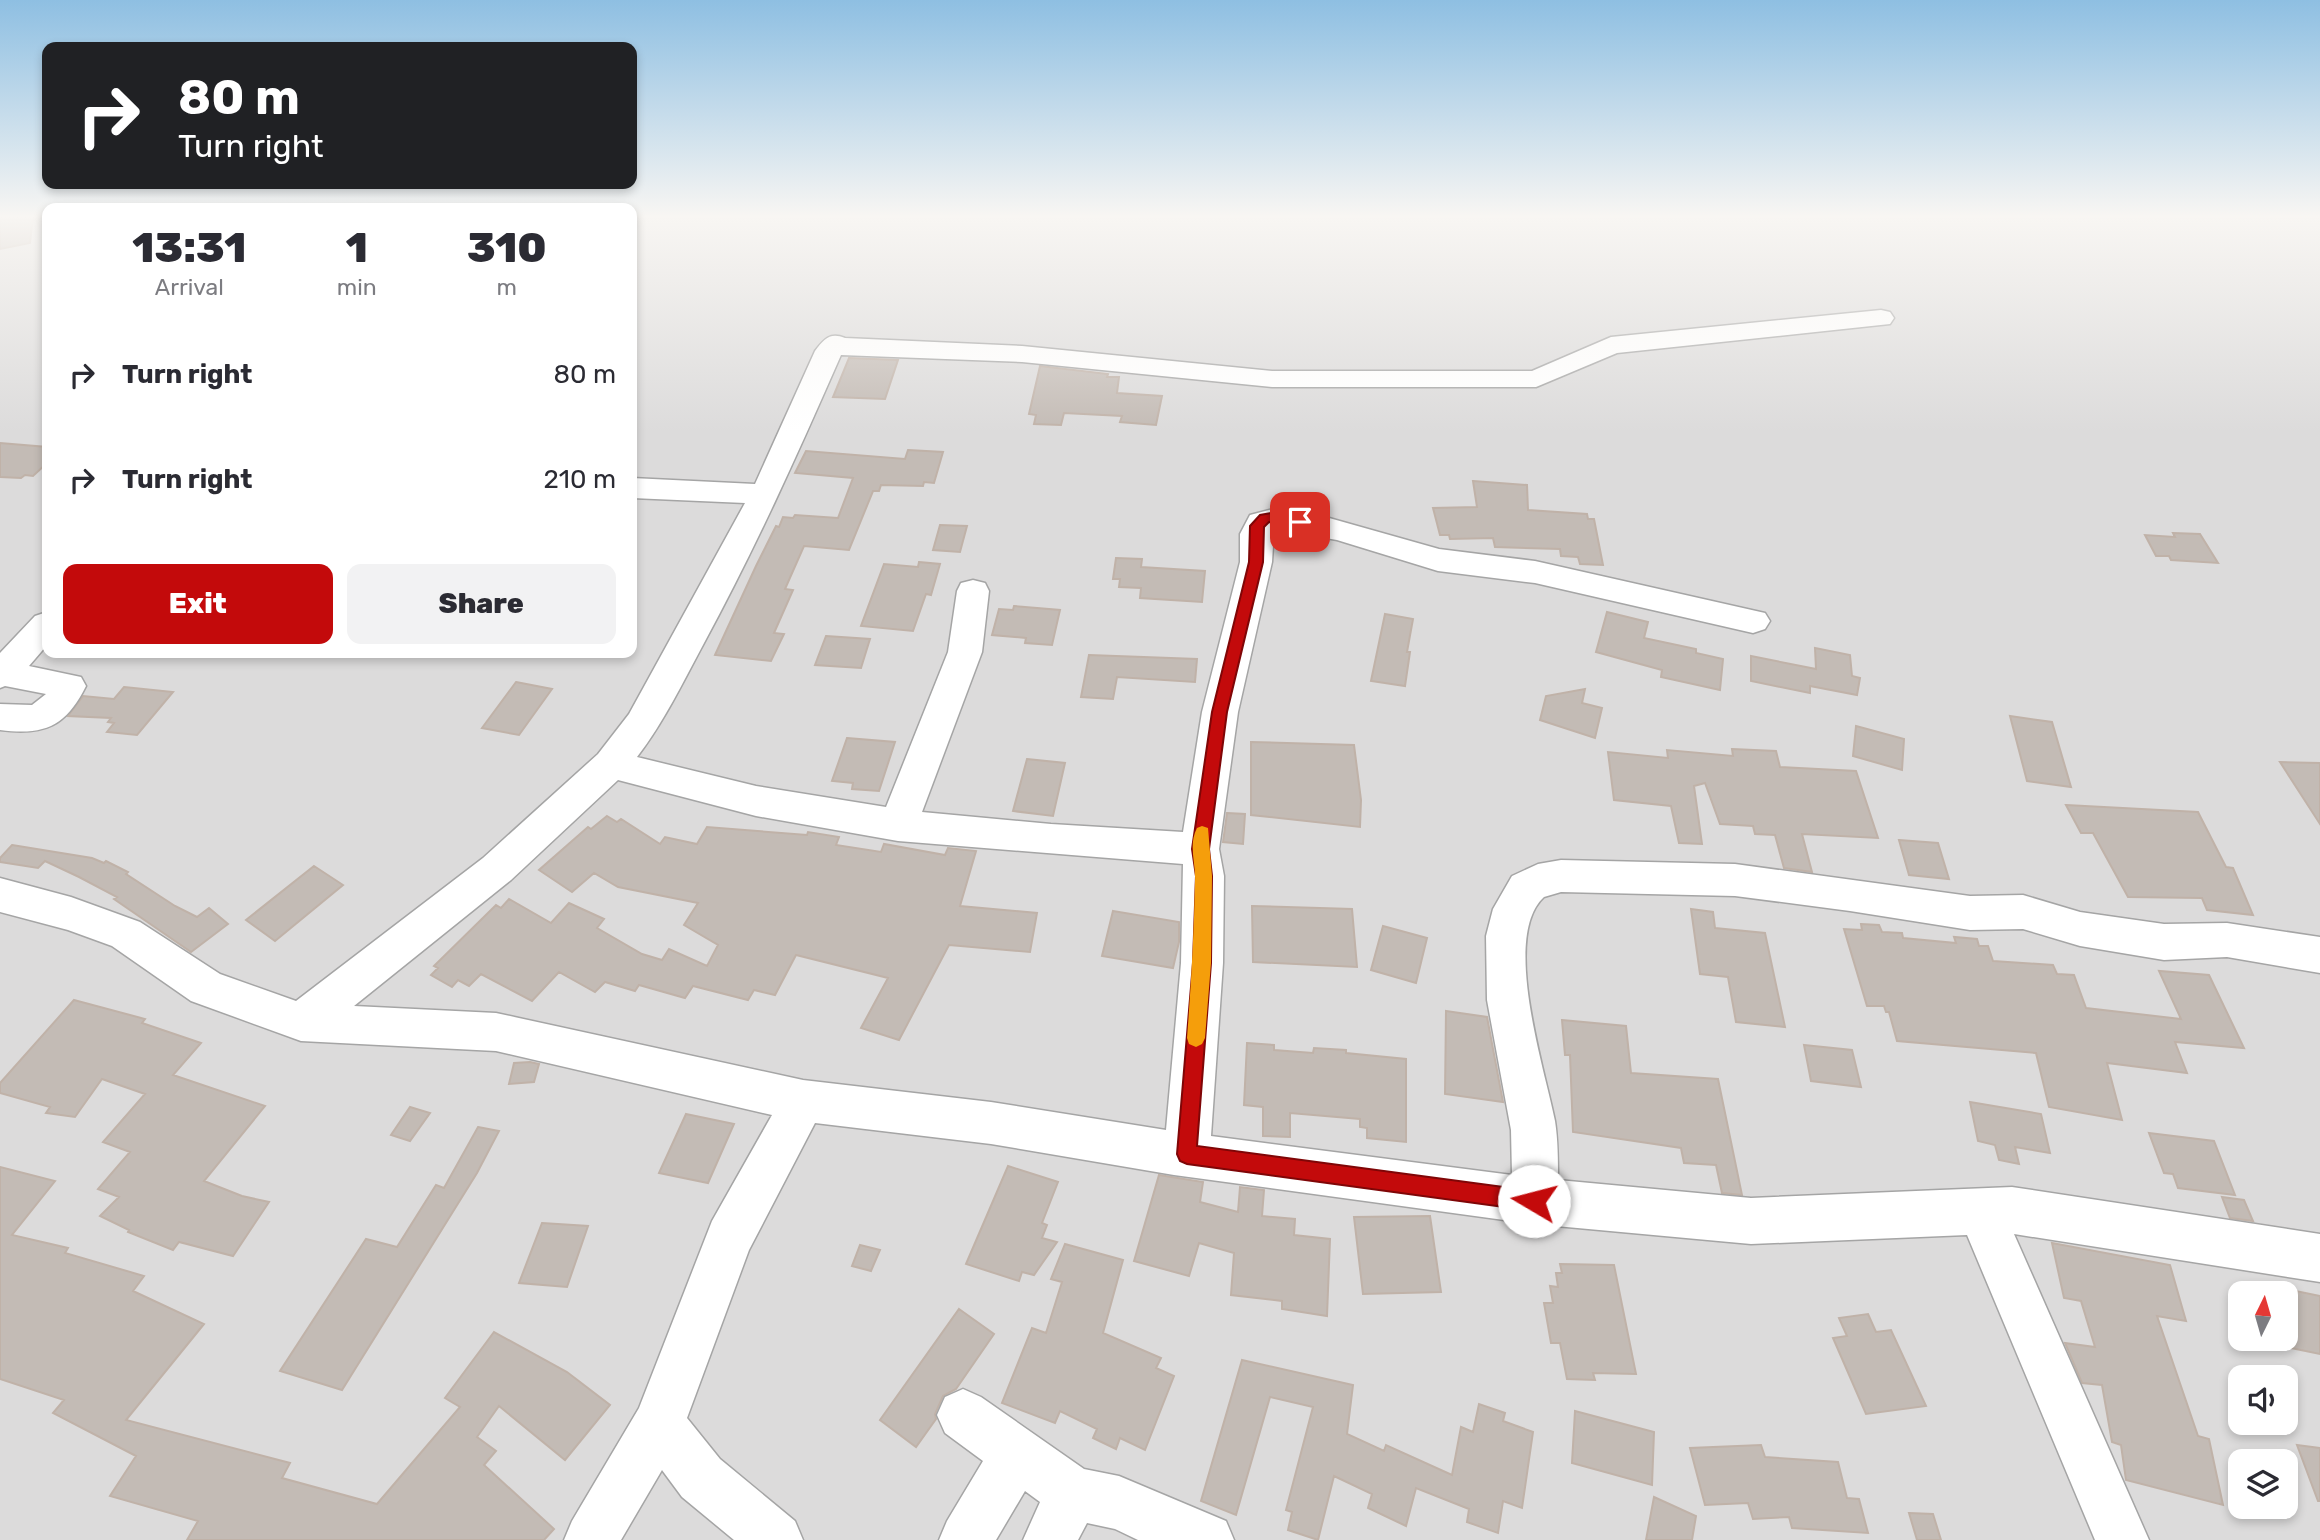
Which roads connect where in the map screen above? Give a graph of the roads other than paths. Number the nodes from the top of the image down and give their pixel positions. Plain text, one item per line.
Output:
1 (1881, 318) dead end
2 (637, 488) edge
3 (765, 494) junction
4 (973, 591) dead end
5 (42, 607) edge
6 (1753, 621) dead end
7 (42, 629) edge
8 (1, 666) edge
9 (0, 717) edge
10 (611, 764) junction
11 (898, 826) junction
12 (1200, 849) junction
13 (0, 895) edge
14 (2320, 955) edge
15 (301, 1023) junction
16 (803, 1101) junction
17 (1187, 1154) junction
18 (1534, 1201) junction
19 (1980, 1210) junction
20 (2320, 1258) edge
21 (963, 1415) dead end
22 (659, 1424) junction
23 (1017, 1453) junction
24 (1073, 1493) junction
25 (591, 1540) edge
26 (776, 1540) edge
27 (966, 1540) edge
28 (1050, 1540) edge
29 (1207, 1540) edge
30 (2122, 1540) edge

1 - 3 street
2 - 3 street
3 - 10 street
4 - 11 street
5 - 8 street
6 - 12 street
7 - 8 street
8 - 9 street
10 - 11 street
10 - 15 street
11 - 12 street
12 - 17 street
13 - 15 street
14 - 18 street
15 - 16 street
16 - 17 street
16 - 22 street
17 - 18 street
18 - 19 street
19 - 20 street
19 - 30 street
21 - 23 street
22 - 25 street
22 - 26 street
23 - 24 street
23 - 27 street
24 - 28 street
24 - 29 street

